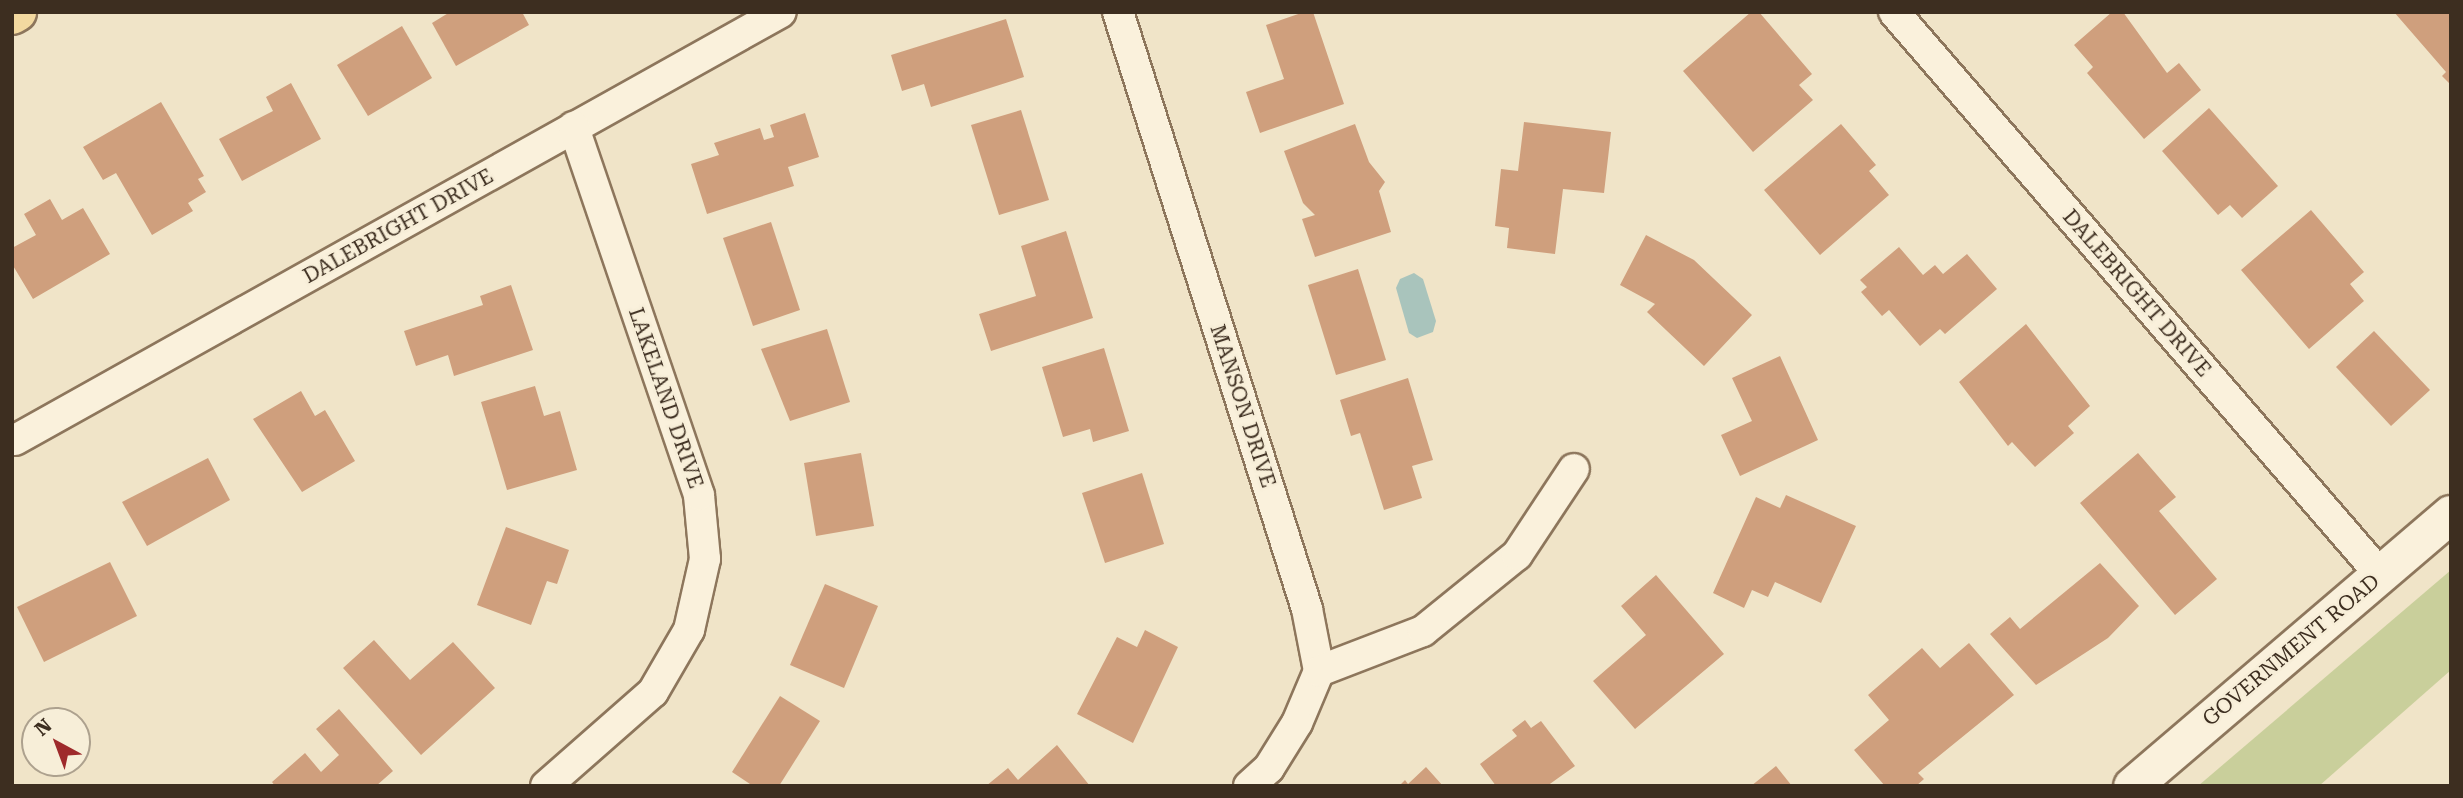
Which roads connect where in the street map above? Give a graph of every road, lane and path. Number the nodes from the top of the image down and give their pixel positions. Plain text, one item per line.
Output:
1 (17, 12) edge
2 (781, 12) edge
3 (1118, 12) edge
4 (1894, 12) edge
5 (12, 15) edge
6 (574, 127) junction
7 (15, 440) dead end
8 (1574, 468) dead end
9 (2451, 514) edge
10 (2380, 574) junction
11 (1319, 671) junction
12 (546, 786) edge
13 (1249, 786) edge
14 (2132, 786) edge

1 - 5 main road
2 - 6 street, DALEBRIGHT DRIVE
3 - 11 street, MANSON DRIVE
4 - 10 street, DALEBRIGHT DRIVE
6 - 7 street, DALEBRIGHT DRIVE
6 - 12 street, LAKELAND DRIVE
8 - 11 street
9 - 10 street, GOVERNMENT ROAD
10 - 14 street, GOVERNMENT ROAD
11 - 13 street

